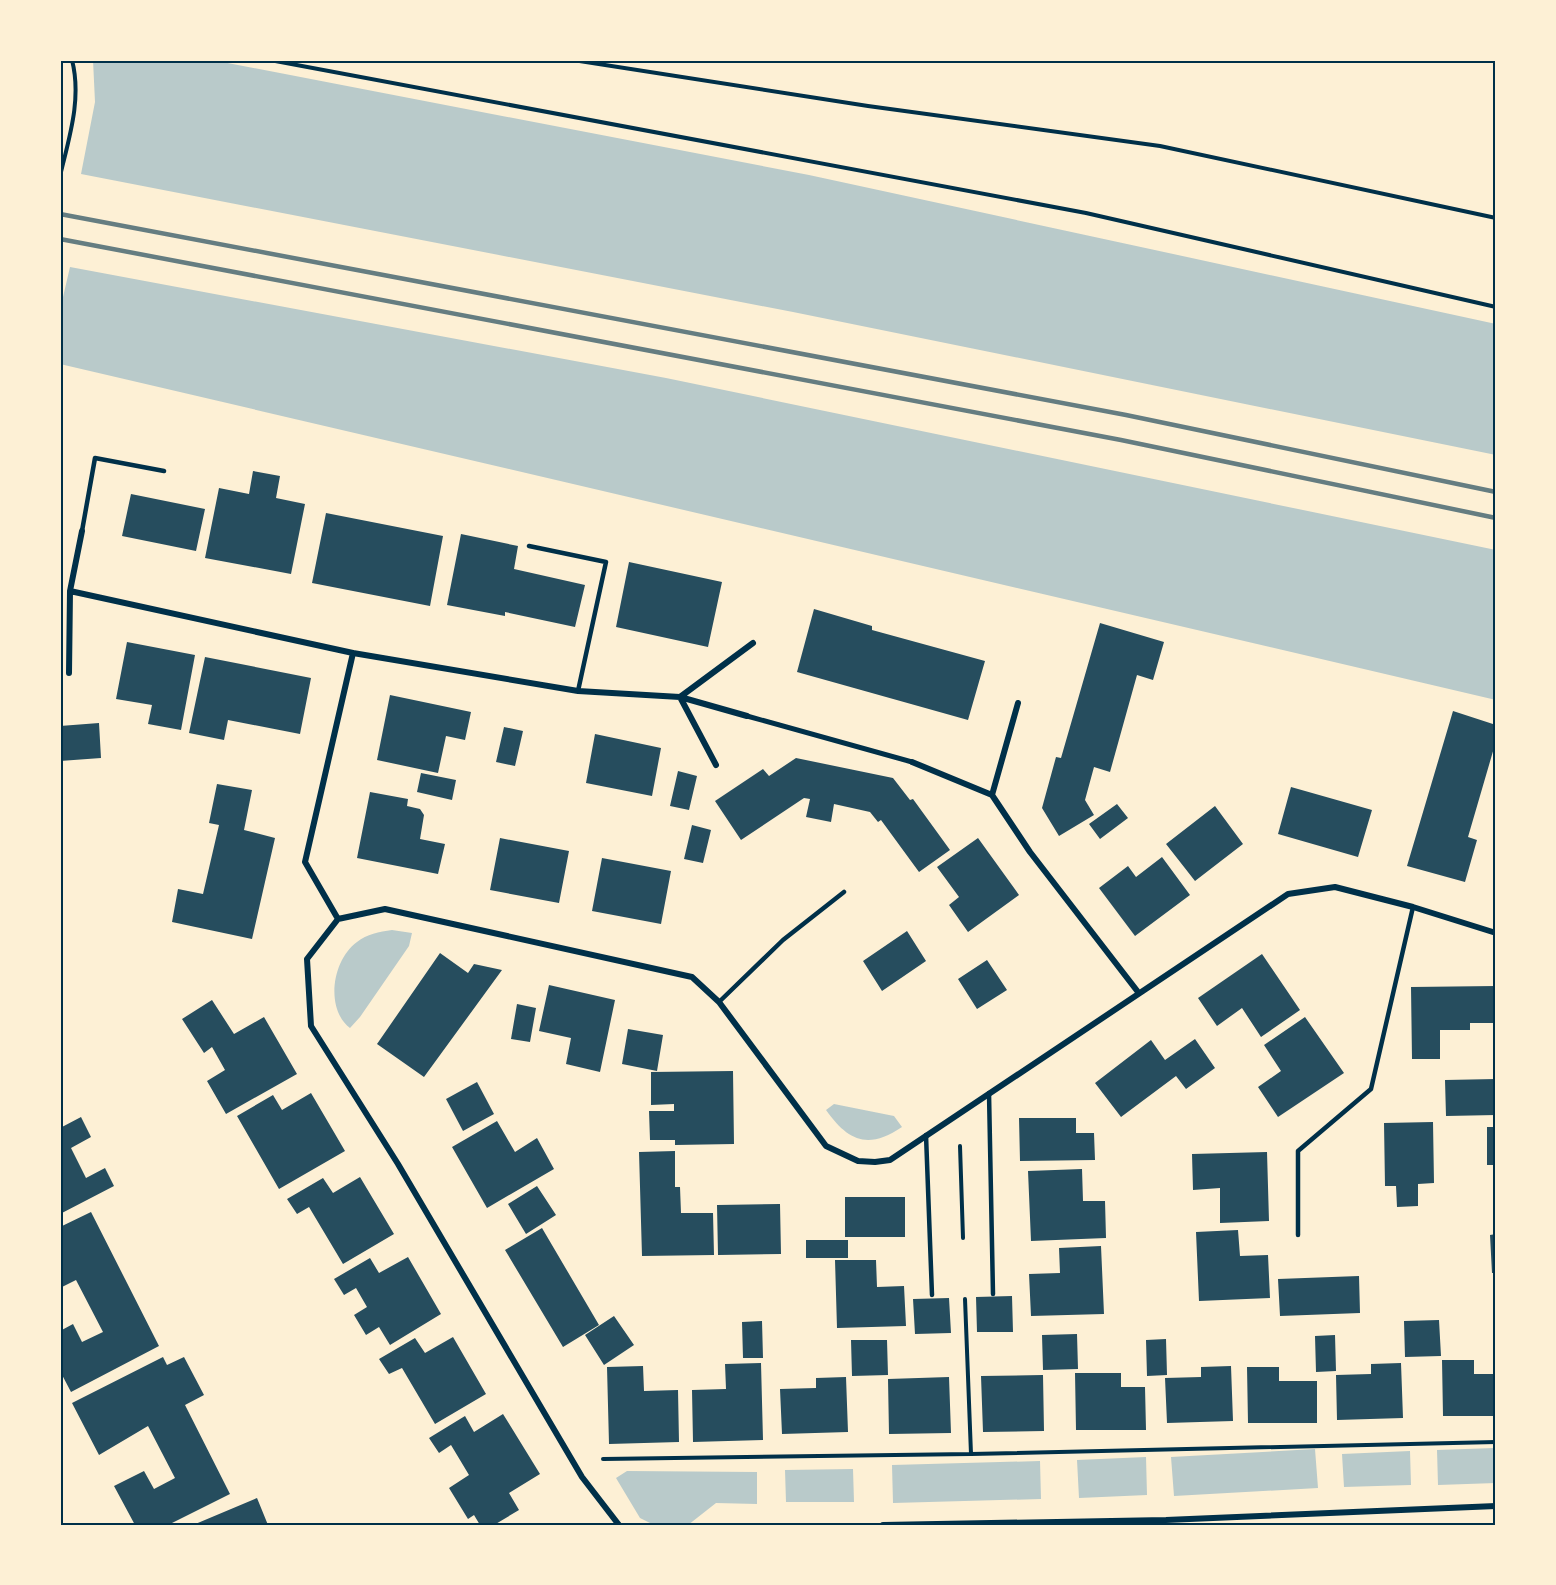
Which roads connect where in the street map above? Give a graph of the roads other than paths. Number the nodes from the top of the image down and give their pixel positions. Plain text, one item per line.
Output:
1 (164, 471) dead end
2 (82, 531) joint
3 (529, 546) dead end
4 (70, 591) junction
5 (753, 643) dead end
6 (353, 653) junction
7 (69, 673) dead end
8 (578, 691) junction
9 (680, 698) junction
10 (1018, 703) dead end
11 (747, 717) joint
12 (912, 762) joint
13 (716, 765) dead end
14 (992, 795) junction
15 (844, 892) dead end
16 (1413, 907) junction
17 (338, 919) junction
18 (1496, 933) edge
19 (1138, 992) junction
20 (719, 1002) junction
21 (989, 1092) junction
22 (926, 1135) junction
23 (1298, 1235) dead end
24 (993, 1294) dead end
25 (932, 1295) dead end
26 (1496, 1506) edge
27 (619, 1525) edge
28 (883, 1525) edge

1 - 2 lane
2 - 4 street
3 - 8 lane
4 - 6 street
4 - 7 street
5 - 9 street
6 - 8 street
6 - 17 street
8 - 9 street
9 - 11 street
9 - 13 street
10 - 14 street
11 - 12 street
12 - 14 street
14 - 19 street
15 - 20 lane
16 - 18 street
16 - 19 street
16 - 23 lane
17 - 20 street
17 - 27 street
19 - 21 street
20 - 22 street
21 - 22 street
21 - 24 lane
22 - 25 lane
26 - 28 street

